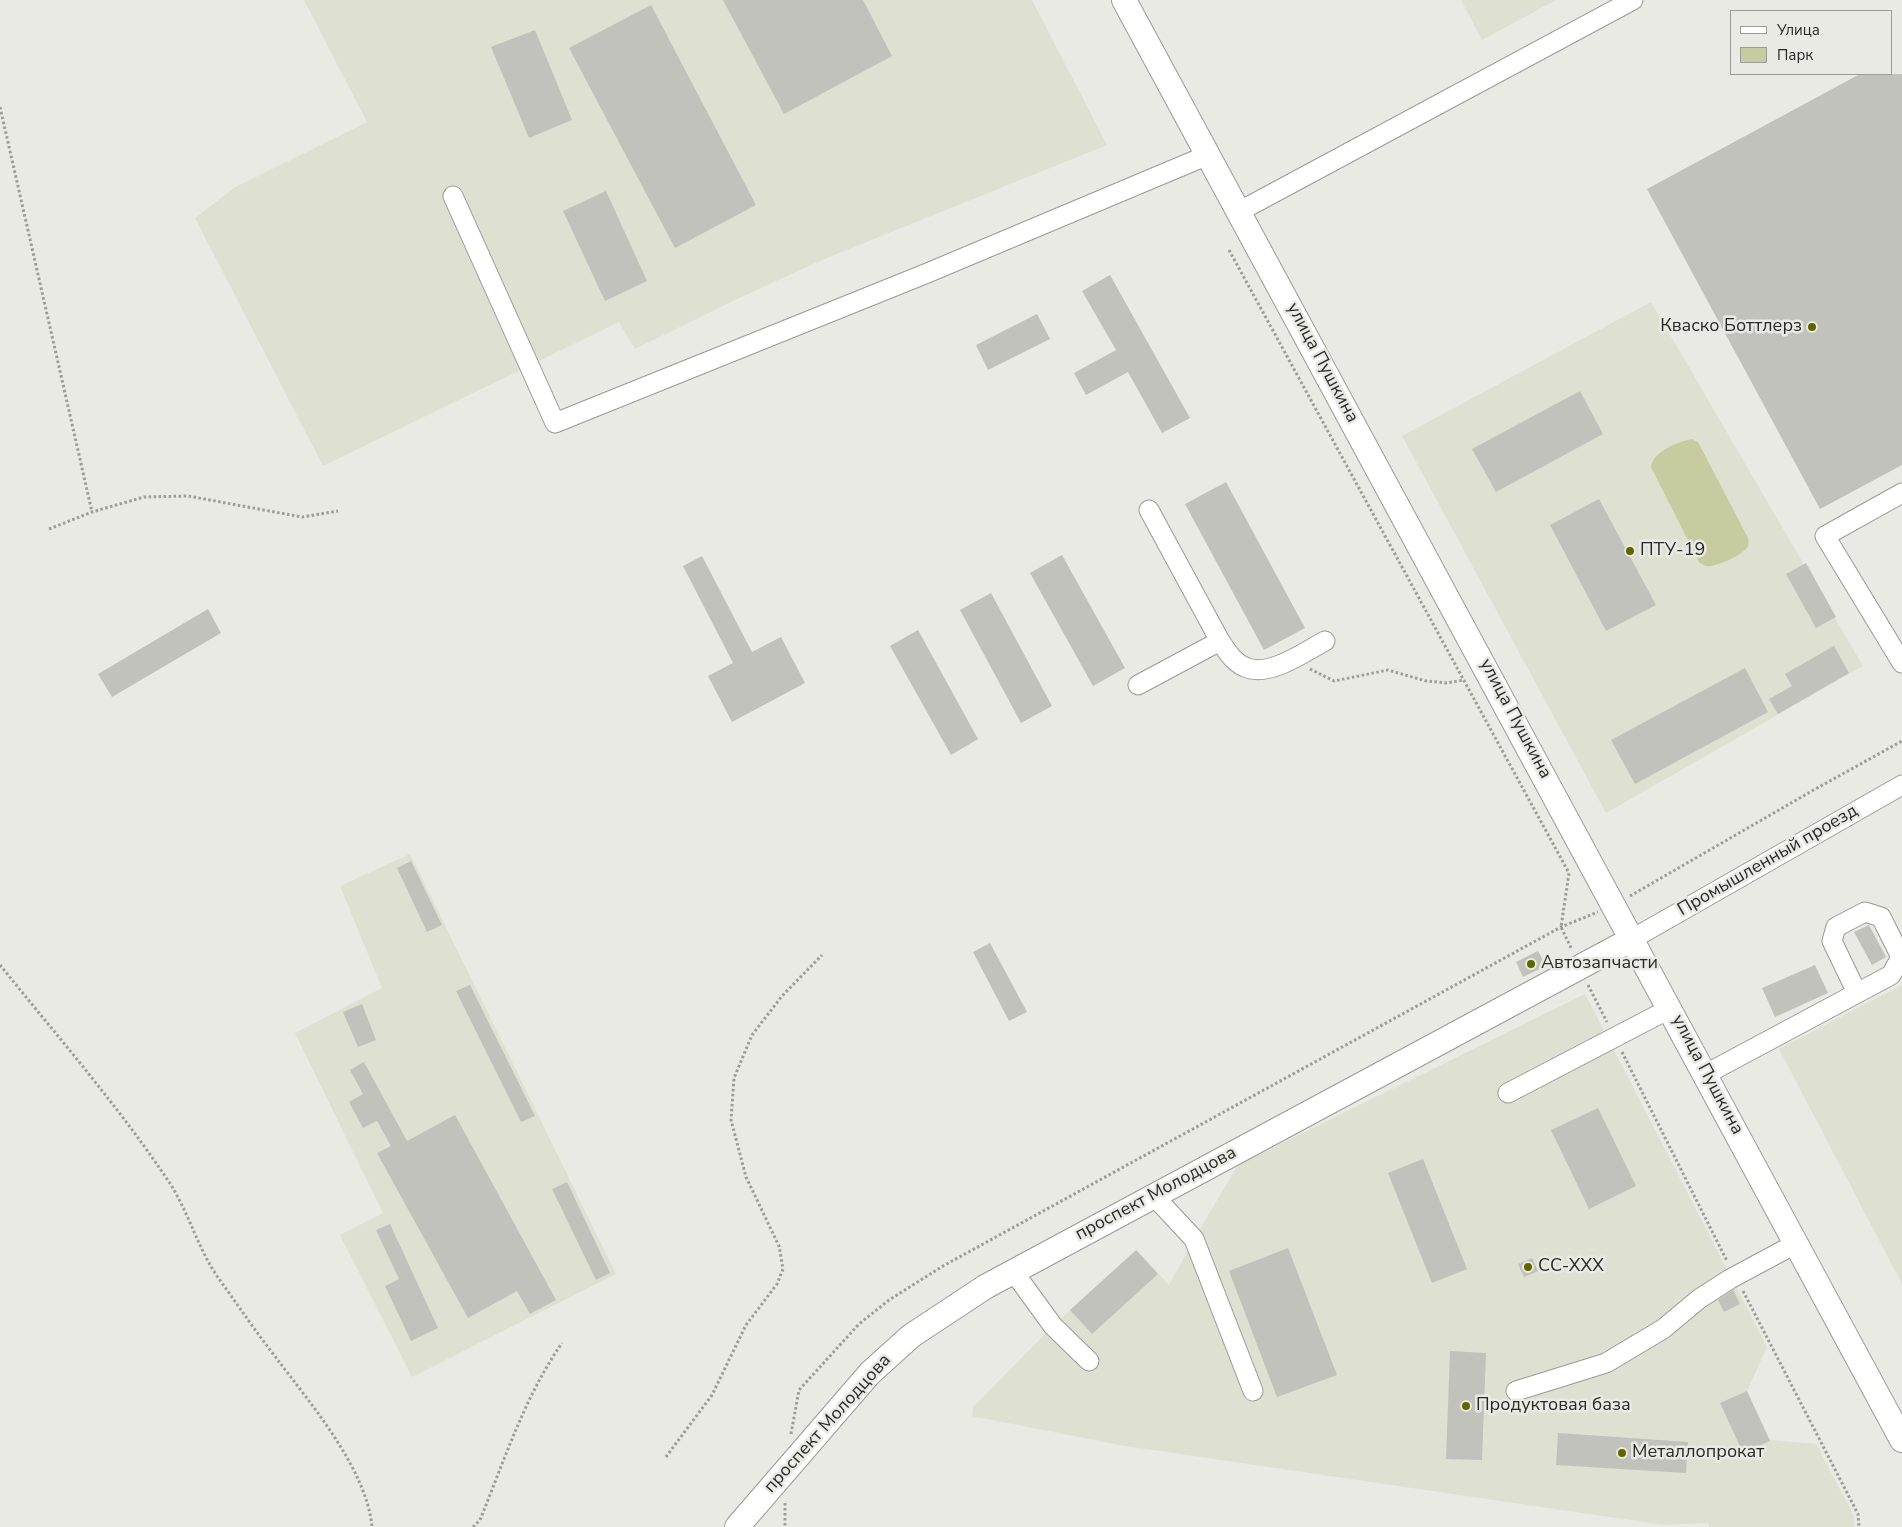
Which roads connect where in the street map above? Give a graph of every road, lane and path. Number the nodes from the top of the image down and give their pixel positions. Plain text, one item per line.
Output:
1 (1124, 0) edge
2 (1633, 0) edge
3 (0, 107) edge
4 (1208, 155) junction
5 (453, 196) dead end
6 (1240, 211) junction
7 (1229, 250) dead end
8 (1902, 493) edge
9 (338, 510) dead end
10 (1149, 510) dead end
11 (92, 512) junction
12 (48, 529) dead end
13 (1220, 641) junction
14 (1325, 641) dead end
15 (1293, 658) junction
16 (1902, 663) edge
17 (1464, 680) junction
18 (1138, 685) dead end
19 (1902, 742) edge
20 (1902, 785) edge
21 (1616, 905) junction
22 (1562, 927) junction
23 (1634, 938) junction
24 (822, 955) dead end
25 (0, 964) edge
26 (1579, 967) junction
27 (1857, 993) dead end
28 (1671, 1008) junction
29 (1615, 1037) junction
30 (1706, 1074) junction
31 (1508, 1093) dead end
32 (1153, 1194) junction
33 (1797, 1244) junction
34 (1013, 1271) junction
35 (1735, 1277) junction
36 (562, 1344) dead end
37 (1089, 1361) dead end
38 (1253, 1391) dead end
39 (1516, 1391) dead end
40 (791, 1435) dead end
41 (1902, 1440) edge
42 (666, 1457) dead end
43 (785, 1471) junction
44 (372, 1527) edge
45 (473, 1527) edge
46 (737, 1527) edge
47 (785, 1527) edge
48 (1859, 1527) edge

1 - 4 main road, улица Пушкина
2 - 6 street
3 - 11 path
4 - 5 street
4 - 6 main road, улица Пушкина
6 - 21 main road, улица Пушкина
7 - 17 path
8 - 16 street
9 - 11 path
10 - 13 street
11 - 12 path
13 - 15 street
13 - 18 street
14 - 15 street
15 - 17 path
17 - 22 path
19 - 21 path
20 - 23 street, Промышленный проезд
21 - 22 path
21 - 23 main road, улица Пушкина
22 - 26 path
22 - 40 path
23 - 26 main road, проспект Молодцова
23 - 28 main road, улица Пушкина
24 - 42 path
25 - 44 path
26 - 29 path
26 - 32 main road, проспект Молодцова
27 - 30 street
28 - 29 street
28 - 30 main road, улица Пушкина
29 - 31 street
29 - 35 path
30 - 33 main road, улица Пушкина
32 - 34 main road, проспект Молодцова
32 - 38 street
33 - 35 street
33 - 41 main road, улица Пушкина
34 - 37 street
34 - 43 main road, проспект Молодцова
35 - 39 street
35 - 48 path
36 - 45 path
43 - 46 main road, проспект Молодцова
43 - 47 path

